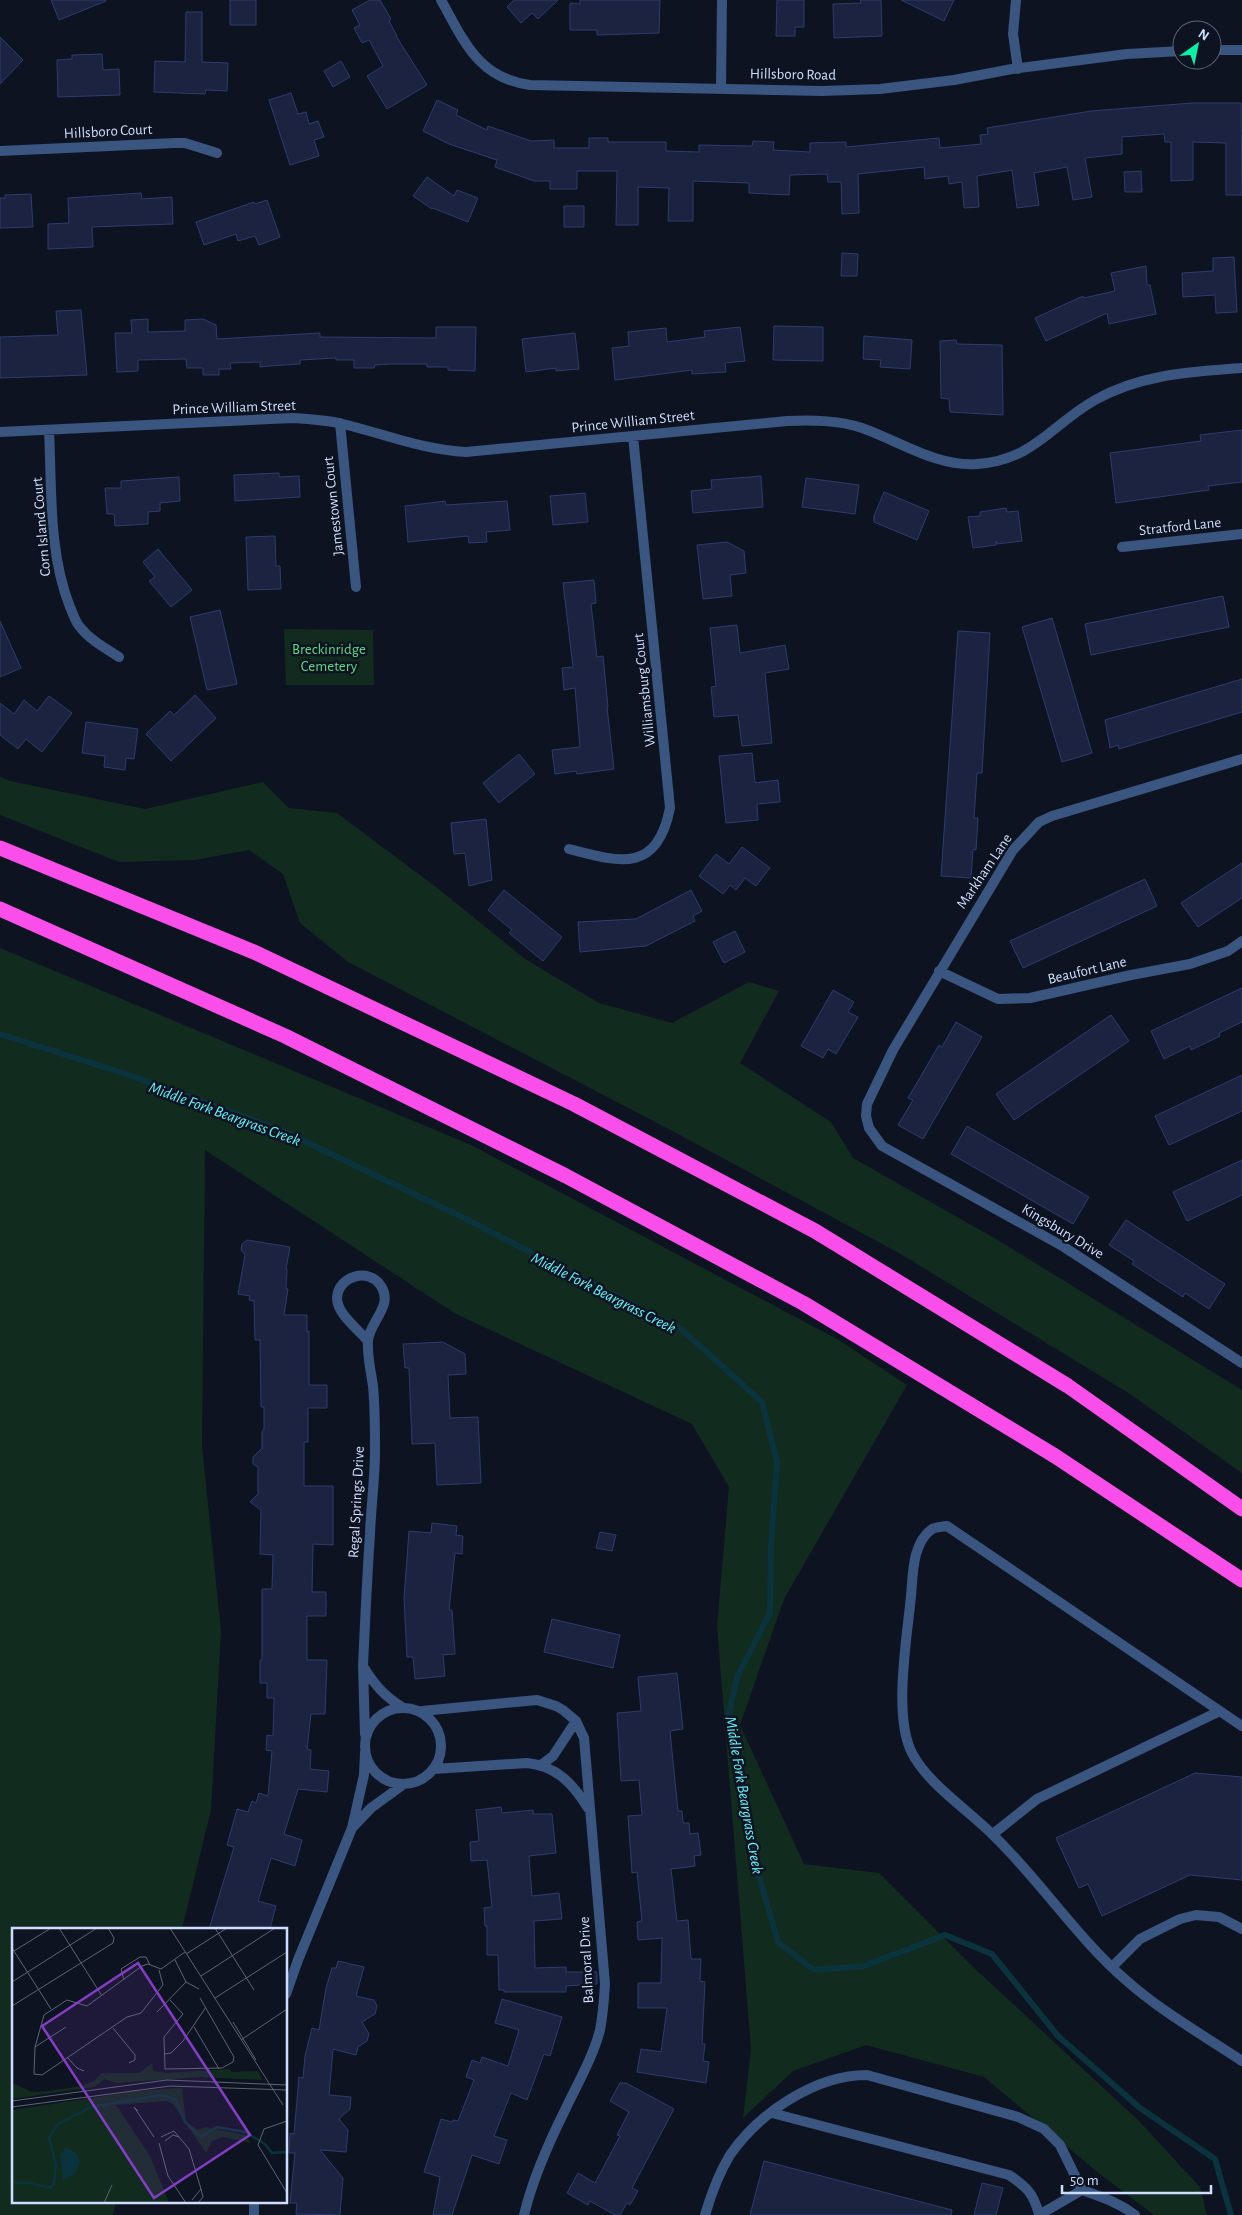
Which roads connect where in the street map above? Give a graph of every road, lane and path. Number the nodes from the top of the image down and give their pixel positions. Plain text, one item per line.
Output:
1 (441, 0) edge
2 (722, 0) edge
3 (1016, 0) edge
4 (1222, 50) edge
5 (1242, 50) edge
6 (1172, 52) edge
7 (1018, 69) junction
8 (722, 88) junction
9 (0, 151) edge
10 (217, 152) dead end
11 (1242, 368) edge
12 (340, 423) junction
13 (49, 430) junction
14 (0, 432) edge
15 (633, 436) junction
16 (1242, 534) edge
17 (1122, 547) dead end
18 (356, 587) dead end
19 (119, 657) dead end
20 (1242, 759) edge
21 (0, 848) edge
22 (569, 849) dead end
23 (0, 909) edge
24 (1242, 941) edge
25 (939, 971) junction
26 (869, 1128) joint
27 (367, 1340) junction
28 (1242, 1363) edge
29 (1242, 1509) edge
30 (1242, 1580) edge
31 (363, 1666) junction
32 (402, 1707) junction
33 (422, 1711) junction
34 (1220, 1711) junction
35 (576, 1721) junction
36 (1242, 1726) edge
37 (365, 1740) junction
38 (365, 1752) junction
39 (541, 1765) junction
40 (434, 1769) junction
41 (404, 1784) junction
42 (589, 1809) junction
43 (352, 1828) junction
44 (993, 1834) junction
45 (1242, 1929) edge
46 (1112, 1967) junction
47 (288, 1988) edge
48 (1242, 2061) edge
49 (772, 2114) junction
50 (1082, 2190) junction
51 (254, 2202) edge
52 (1039, 2214) edge
53 (254, 2215) edge
54 (524, 2215) edge
55 (704, 2215) edge
56 (1134, 2215) edge

1 - 8 street, Hillsboro Road
2 - 8 street
3 - 7 street
4 - 5 street
6 - 7 street, Hillsboro Road
7 - 8 street, Hillsboro Road
9 - 10 street, Hillsboro Court
11 - 15 street, Prince William Street
12 - 13 street, Prince William Street
12 - 15 street, Prince William Street
12 - 18 street, Jamestown Court
13 - 14 street, Prince William Street
13 - 19 street, Corn Island Court
15 - 22 street, Williamsburg Court
16 - 17 street, Stratford Lane
20 - 25 street, Markham Lane
21 - 29 highway
23 - 30 highway
24 - 25 street, Beaufort Lane
25 - 26 street, Markham Lane
26 - 28 street, Kingsbury Drive
27 - 27 street
27 - 31 street, Regal Springs Drive
31 - 32 street
31 - 37 street, Regal Springs Drive
32 - 33 street
32 - 37 street
33 - 35 street
33 - 40 street
34 - 36 street
34 - 44 street
34 - 44 street
35 - 39 street
35 - 42 street, Balmoral Drive
37 - 38 street
38 - 41 street
38 - 43 street
39 - 40 street, Balmoral Drive
39 - 42 street, Balmoral Drive
40 - 41 street
41 - 43 street
42 - 54 street, Balmoral Drive
43 - 47 street
44 - 46 street
45 - 46 street
46 - 48 street
49 - 50 street
49 - 52 street
49 - 55 street
50 - 52 street
50 - 56 street
51 - 53 street

